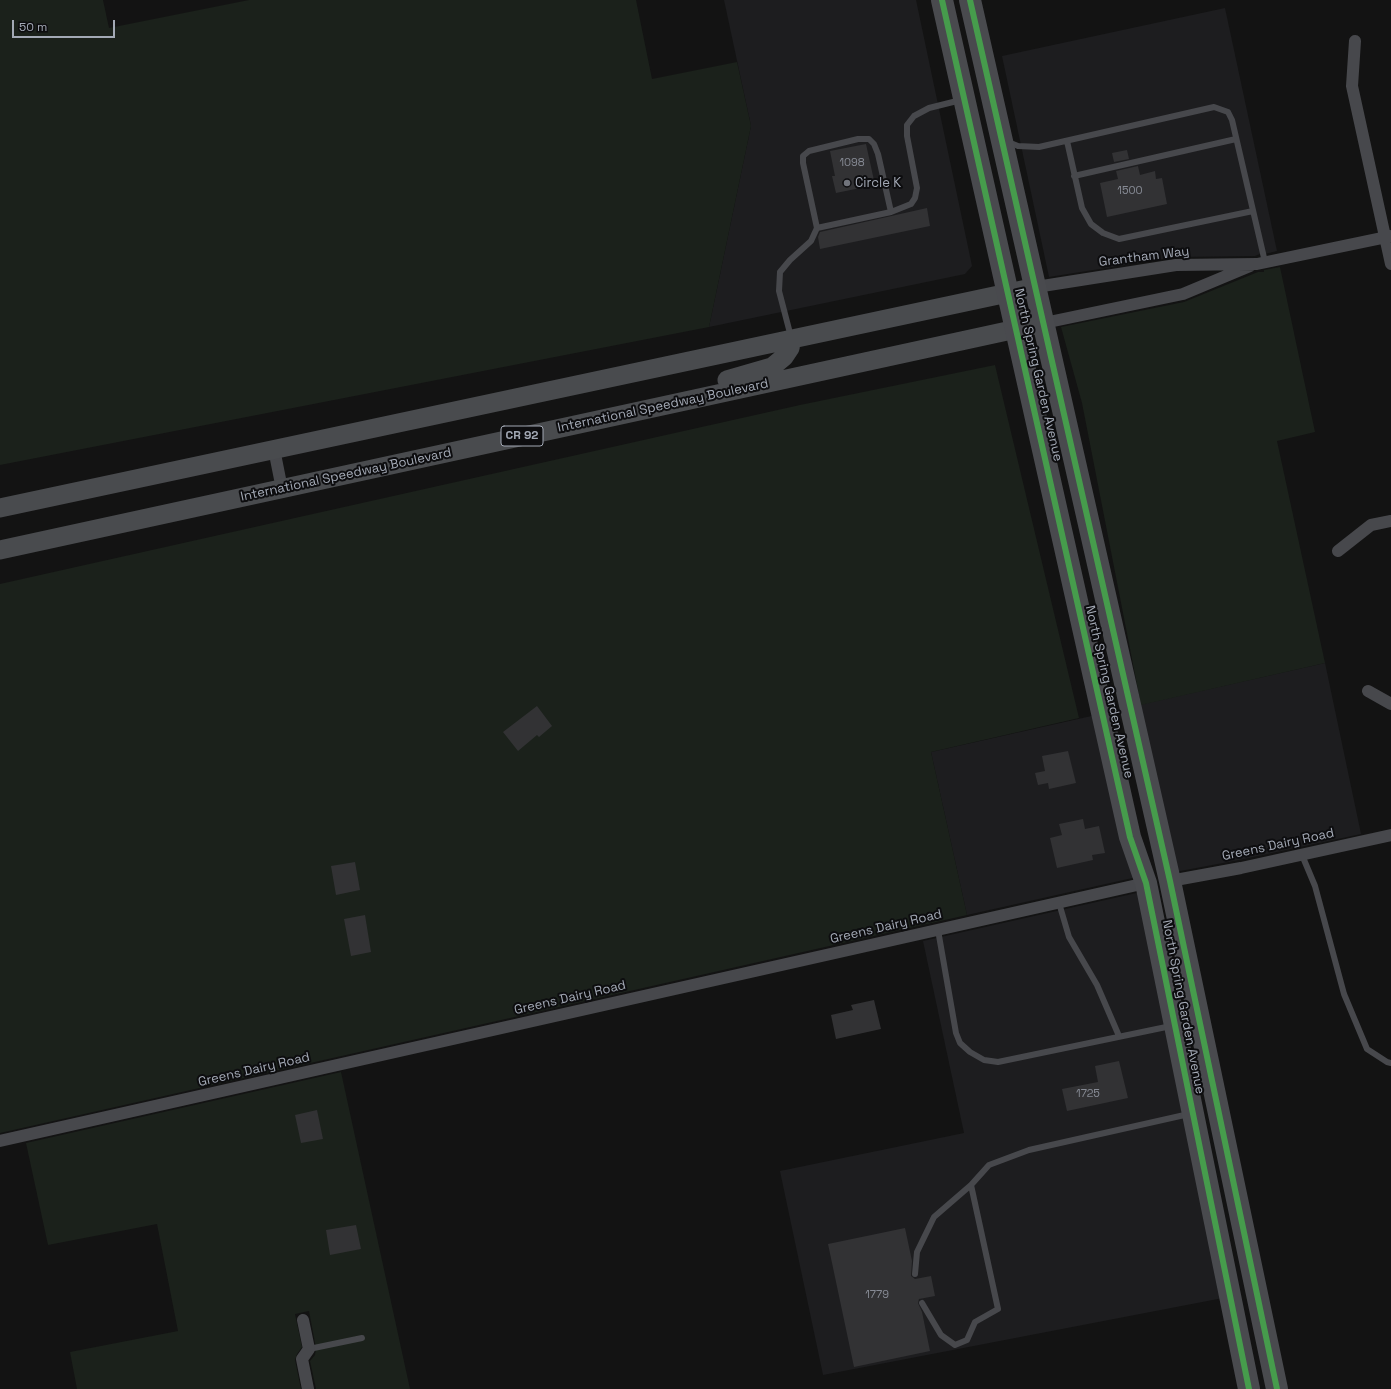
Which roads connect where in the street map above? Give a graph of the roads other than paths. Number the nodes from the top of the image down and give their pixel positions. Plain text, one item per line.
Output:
1 (942, 0) edge
2 (970, 0) edge
3 (1355, 41) dead end
4 (965, 99) junction
5 (1236, 139) junction
6 (1002, 140) junction
7 (1066, 141) junction
8 (1074, 176) junction
9 (1253, 211) junction
10 (891, 212) junction
11 (817, 228) junction
12 (1388, 236) edge
13 (1261, 263) junction
14 (1391, 264) edge
15 (1036, 287) junction
16 (1008, 293) junction
17 (1044, 323) junction
18 (1017, 329) junction
19 (792, 339) junction
20 (598, 420) junction
21 (274, 449) junction
22 (282, 489) junction
23 (0, 508) edge
24 (1391, 521) edge
25 (0, 550) edge
26 (1338, 551) dead end
27 (1368, 691) dead end
28 (1391, 704) edge
29 (1391, 835) edge
30 (1130, 837) junction
31 (1302, 855) junction
32 (1170, 881) junction
33 (1146, 883) junction
34 (1059, 903) junction
35 (938, 930) junction
36 (1181, 934) junction
37 (1175, 1025) junction
38 (1119, 1036) junction
39 (1391, 1063) edge
40 (1193, 1114) junction
41 (0, 1141) edge
42 (971, 1185) junction
43 (915, 1274) dead end
44 (922, 1303) dead end
45 (303, 1320) dead end
46 (362, 1338) dead end
47 (309, 1349) junction
48 (308, 1389) edge
49 (1249, 1389) edge
50 (1278, 1389) edge

1 - 4 highway, North Spring Garden Avenue
2 - 6 highway, North Spring Garden Avenue
3 - 12 street
4 - 10 lane
4 - 16 highway, North Spring Garden Avenue
5 - 7 lane
5 - 8 lane
5 - 9 lane
6 - 7 lane
6 - 15 highway, North Spring Garden Avenue
7 - 8 lane
8 - 9 lane
9 - 13 lane
10 - 11 lane
10 - 11 lane
11 - 19 lane
12 - 13 street, Grantham Way
12 - 14 street
13 - 15 street, Grantham Way
13 - 17 street, Grantham Way
15 - 16 main road
15 - 17 highway, North Spring Garden Avenue
16 - 18 highway, North Spring Garden Avenue
16 - 19 main road
17 - 18 main road, International Speedway Boulevard / CR 92
17 - 32 highway, North Spring Garden Avenue
18 - 20 main road, International Speedway Boulevard / CR 92
18 - 30 highway, North Spring Garden Avenue
19 - 20 main road
19 - 21 main road
20 - 22 main road, International Speedway Boulevard / CR 92
21 - 22 street
21 - 23 main road
22 - 25 main road, International Speedway Boulevard / CR 92
24 - 26 street
27 - 28 street
29 - 31 street, Greens Dairy Road
30 - 32 highway
30 - 33 highway, North Spring Garden Avenue
31 - 32 street, Greens Dairy Road
31 - 39 lane
32 - 36 highway, North Spring Garden Avenue
33 - 34 street, Greens Dairy Road
33 - 36 highway
33 - 37 highway, North Spring Garden Avenue
34 - 35 street, Greens Dairy Road
34 - 38 lane
35 - 38 lane
35 - 41 street, Greens Dairy Road
36 - 50 highway, North Spring Garden Avenue
37 - 38 lane
37 - 40 highway, North Spring Garden Avenue
40 - 42 lane
40 - 49 highway, North Spring Garden Avenue
42 - 43 lane
42 - 44 lane
45 - 47 street
46 - 47 lane
47 - 48 street

